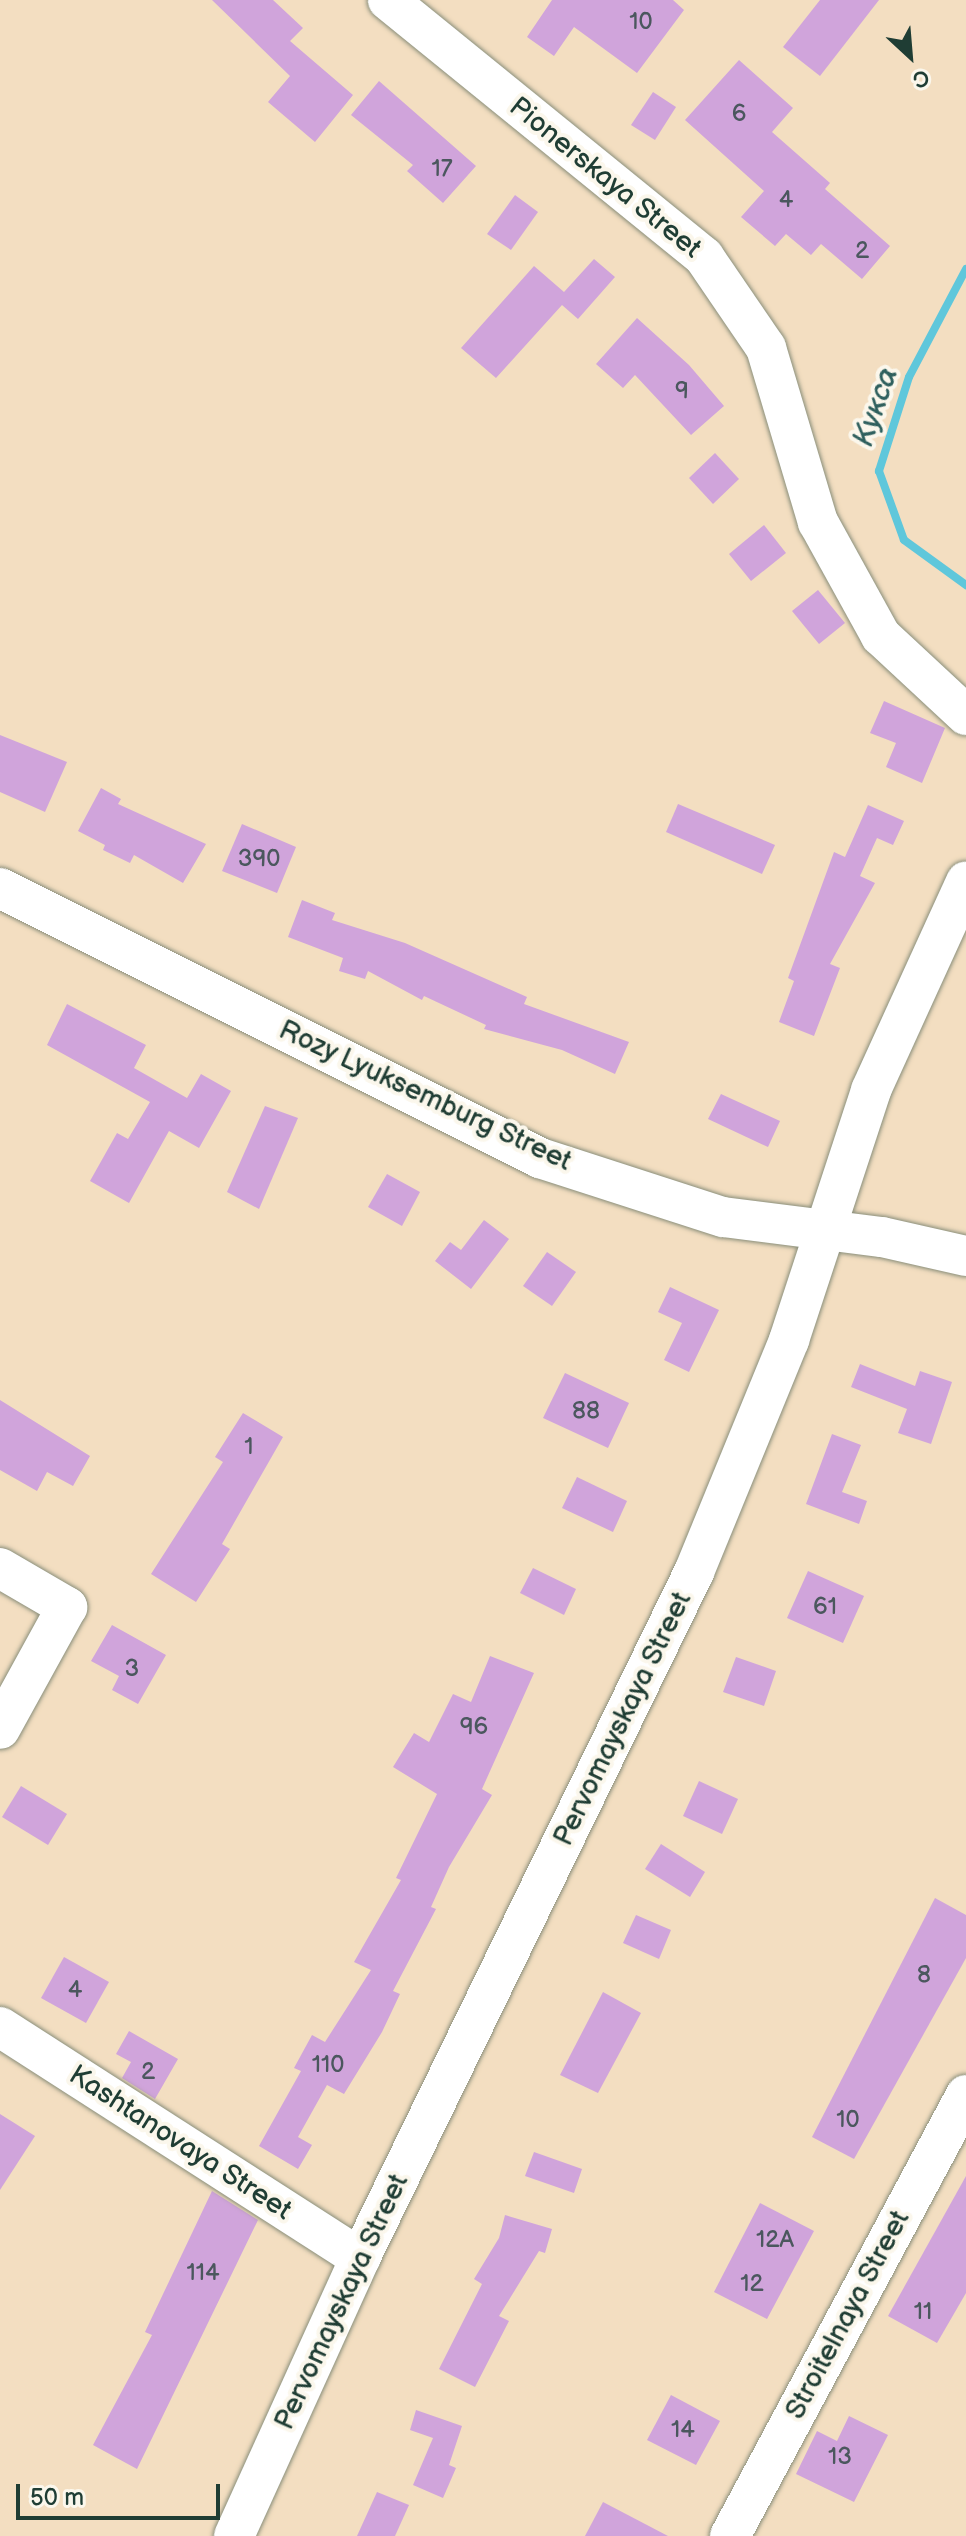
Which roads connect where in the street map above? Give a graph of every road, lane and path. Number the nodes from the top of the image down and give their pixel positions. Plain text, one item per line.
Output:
1 (388, 0) edge
2 (966, 715) edge
3 (966, 882) edge
4 (0, 888) edge
5 (829, 1230) junction
6 (966, 1256) edge
7 (0, 1568) edge
8 (0, 1729) edge
9 (0, 2027) edge
10 (966, 2095) edge
11 (360, 2258) junction
12 (234, 2536) edge
13 (730, 2536) edge

1 - 2 street, Pionerskaya Street
3 - 5 street, Pervomayskaya Street
4 - 5 street, Rozy Lyuksemburg Street
5 - 6 street, Rozy Lyuksemburg Street
5 - 11 street, Pervomayskaya Street
7 - 8 street
9 - 11 street, Kashtanovaya Street
10 - 13 street, Stroitelnaya Street
11 - 12 street, Pervomayskaya Street

